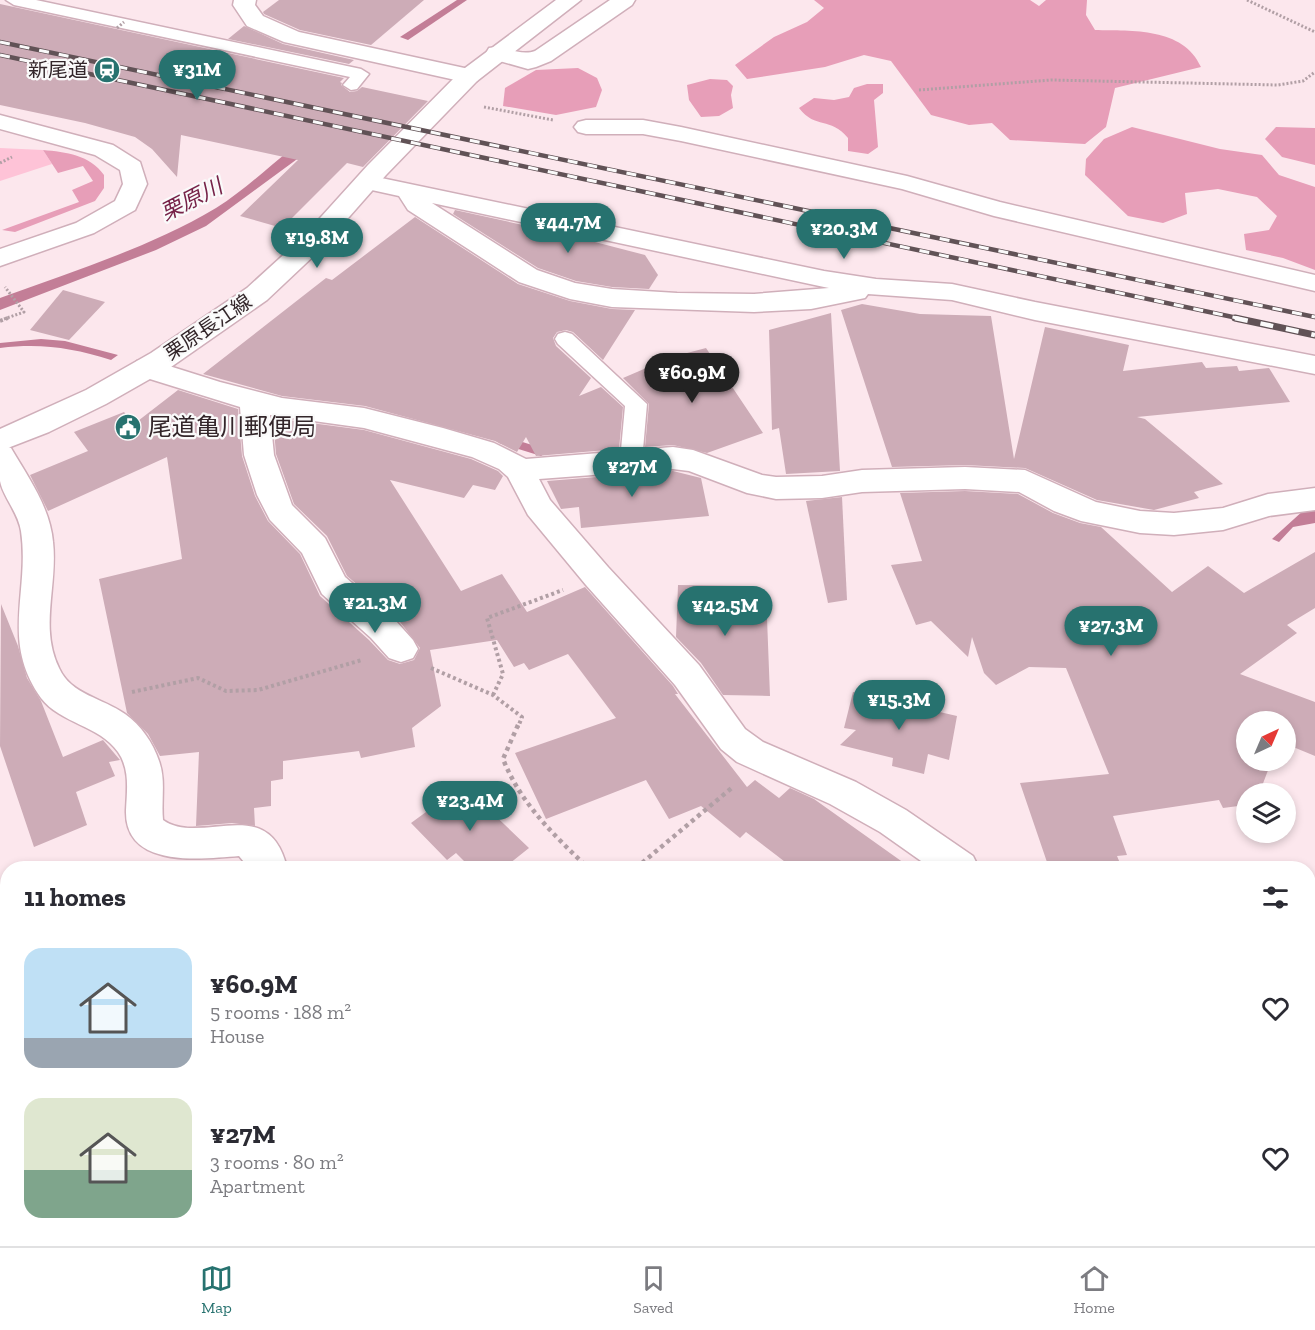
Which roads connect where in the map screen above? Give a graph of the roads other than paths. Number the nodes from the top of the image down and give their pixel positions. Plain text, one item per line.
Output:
1 (14, 0) edge
2 (245, 0) edge
3 (570, 0) edge
4 (624, 0) edge
5 (497, 53) junction
6 (469, 76) junction
7 (351, 85) dead end
8 (0, 122) edge
9 (586, 127) road end
10 (34, 130) junction
11 (0, 135) edge
12 (367, 182) junction
13 (409, 190) junction
14 (2, 255) edge
15 (1315, 283) edge
16 (876, 287) junction
17 (565, 339) dead end
18 (1315, 365) edge
19 (147, 368) junction
20 (254, 401) junction
21 (0, 441) edge
22 (0, 455) edge
23 (631, 460) junction
24 (519, 470) junction
25 (1315, 498) edge
26 (401, 649) road end
27 (266, 861) edge
28 (950, 861) edge

1 - 7 lane
2 - 6 street
3 - 5 street, 栗原長江線
4 - 5 street
5 - 6 street, 栗原長江線
6 - 12 street, 栗原長江線
8 - 10 street
9 - 15 street
10 - 11 street
10 - 14 street
12 - 13 street
12 - 19 street, 栗原長江線
13 - 16 street
13 - 16 street
16 - 18 street
17 - 23 lane
19 - 20 street
19 - 21 street, 栗原長江線
20 - 24 street
20 - 26 street
22 - 27 street
23 - 24 street
23 - 25 street
24 - 28 street

